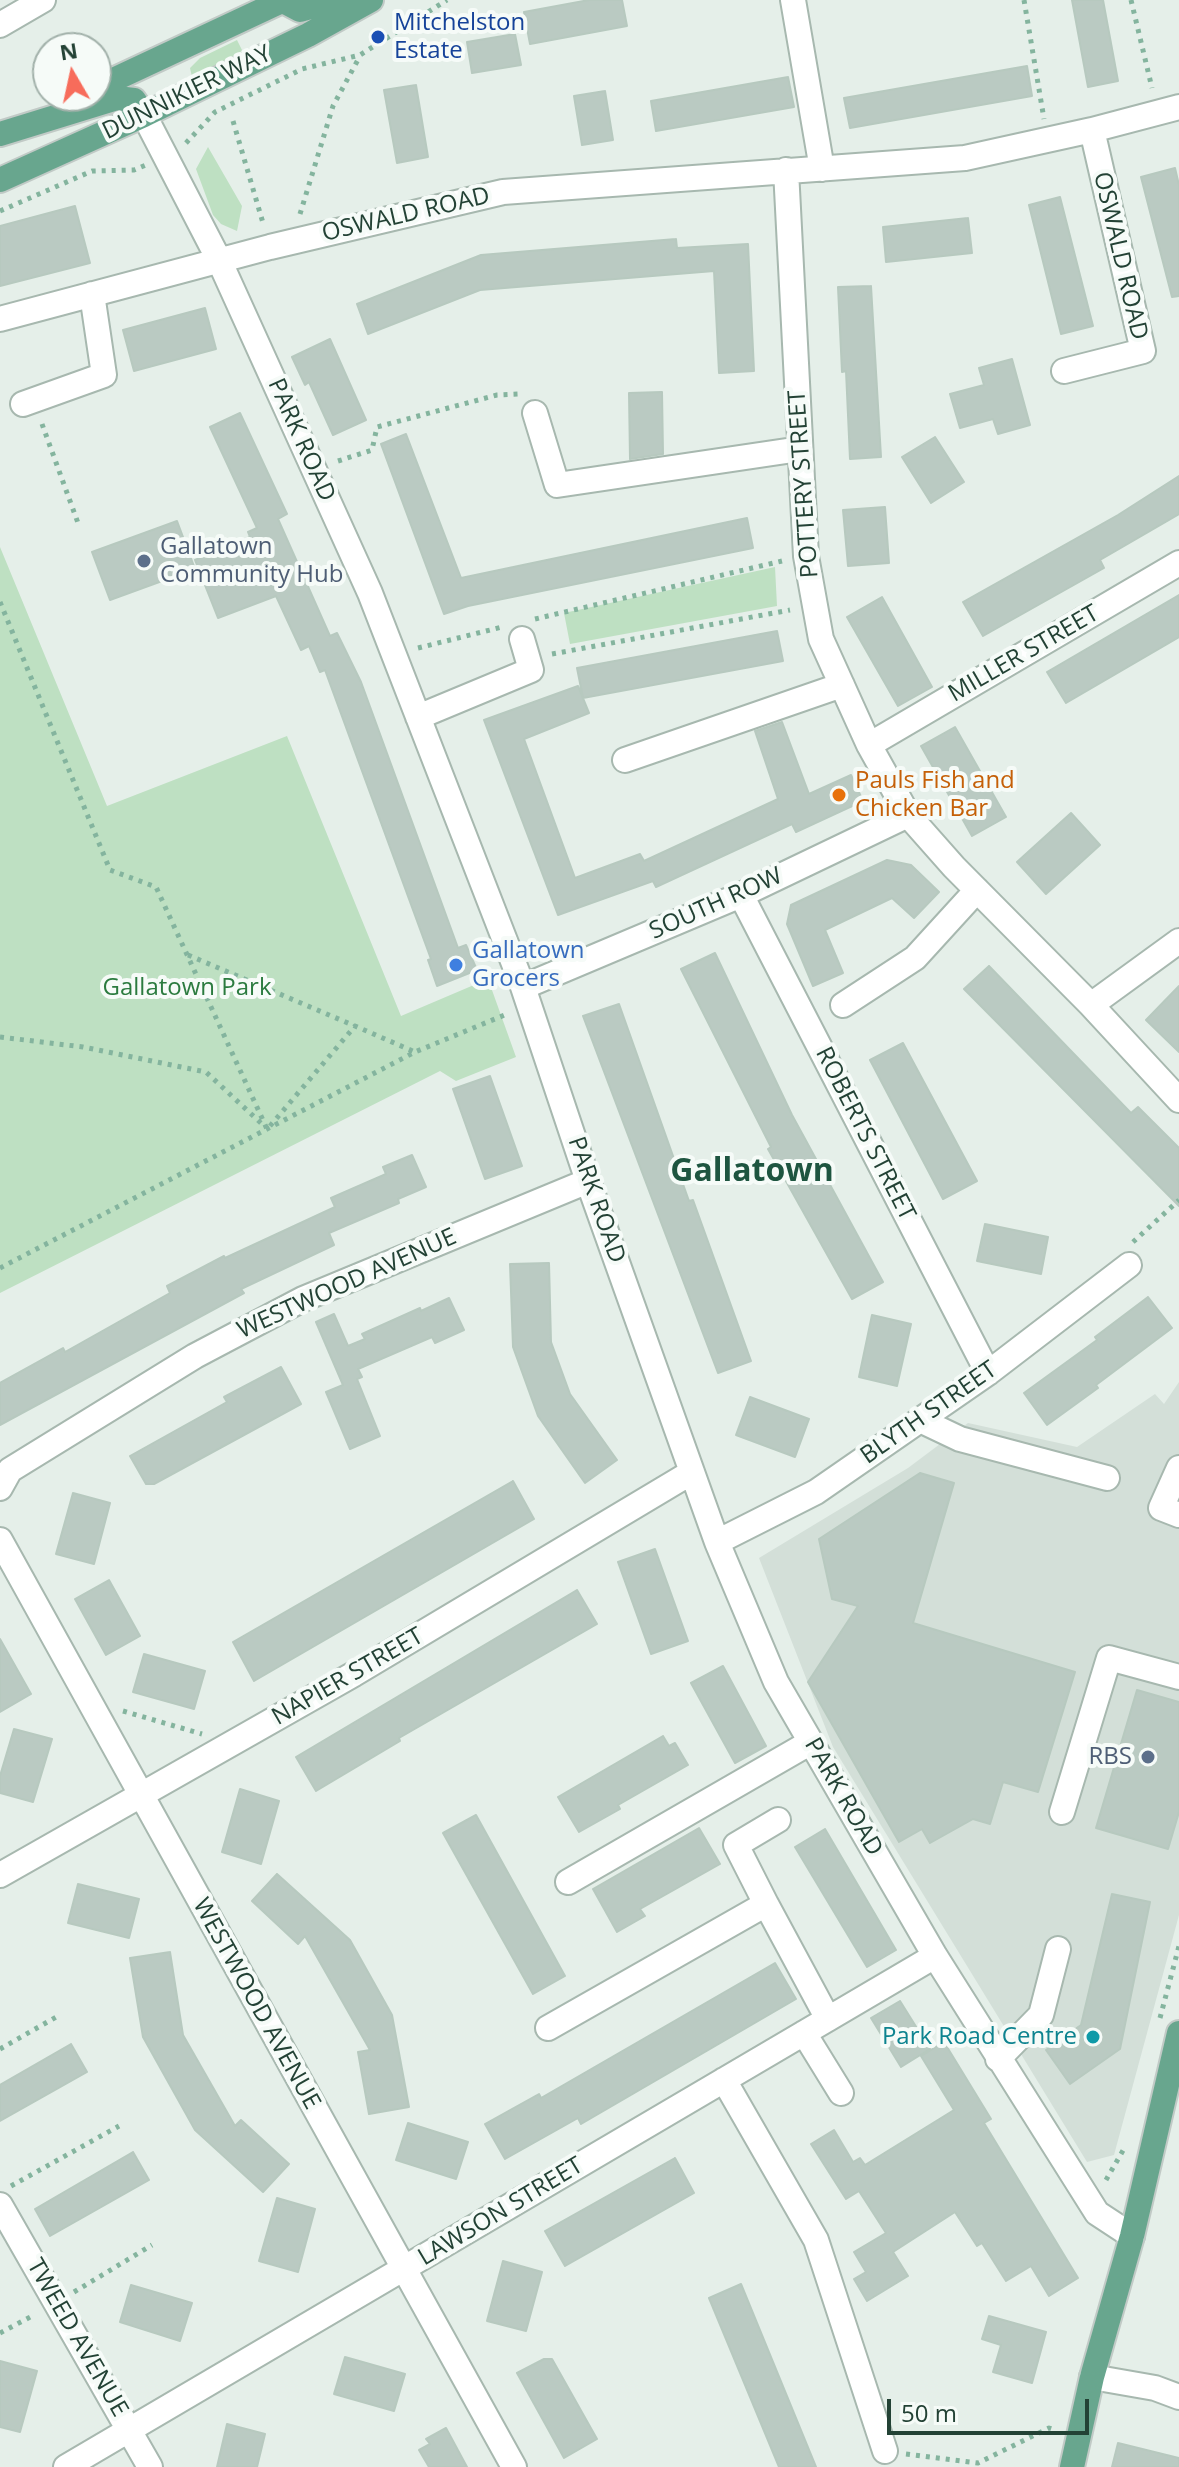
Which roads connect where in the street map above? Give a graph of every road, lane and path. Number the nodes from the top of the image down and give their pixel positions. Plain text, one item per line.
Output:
1 (43, 0) edge
2 (283, 0) edge
3 (336, 0) edge
4 (371, 0) edge
5 (447, 0) edge
6 (793, 0) edge
7 (1024, 0) edge
8 (1131, 0) edge
9 (0, 25) edge
10 (360, 55) junction
11 (112, 80) edge
12 (1169, 110) edge
13 (46, 112) edge
14 (144, 115) junction
15 (233, 121) dead end
16 (1092, 130) junction
17 (0, 134) edge
18 (1048, 139) junction
19 (164, 157) junction
20 (822, 169) junction
21 (786, 170) junction
22 (0, 180) edge
23 (0, 211) edge
24 (270, 247) junction
25 (219, 260) junction
26 (92, 294) junction
27 (0, 319) edge
28 (1064, 371) dead end
29 (28, 402) joint
30 (535, 413) joint
31 (800, 449) junction
32 (314, 469) junction
33 (78, 523) dead end
34 (806, 556) junction
35 (1179, 563) edge
36 (0, 602) edge
37 (815, 605) junction
38 (524, 635) junction
39 (394, 654) junction
40 (842, 685) junction
41 (418, 717) junction
42 (869, 745) junction
43 (625, 760) dead end
44 (908, 815) junction
45 (977, 890) junction
46 (741, 895) junction
47 (1179, 941) edge
48 (187, 955) junction
49 (526, 996) junction
50 (843, 1005) dead end
51 (1091, 1005) junction
52 (355, 1026) junction
53 (0, 1037) edge
54 (415, 1052) junction
55 (1179, 1100) edge
56 (267, 1129) junction
57 (588, 1181) junction
58 (1179, 1200) edge
59 (1129, 1265) joint
60 (0, 1268) edge
61 (988, 1373) junction
62 (920, 1420) junction
63 (1179, 1468) edge
64 (692, 1472) junction
65 (1107, 1478) dead end
66 (0, 1488) edge
67 (1179, 1515) edge
68 (0, 1540) edge
69 (717, 1542) junction
70 (1179, 1677) edge
71 (90, 1702) junction
72 (811, 1742) junction
73 (234, 1743) junction
74 (142, 1795) junction
75 (1062, 1812) dead end
76 (778, 1820) dead end
77 (0, 1875) edge
78 (568, 1882) dead end
79 (766, 1904) junction
80 (1058, 1949) dead end
81 (935, 1956) junction
82 (58, 2016) dead end
83 (828, 2019) junction
84 (548, 2028) dead end
85 (804, 2033) junction
86 (1179, 2033) edge
87 (0, 2049) edge
88 (998, 2059) junction
89 (724, 2080) junction
90 (841, 2093) dead end
91 (119, 2126) dead end
92 (0, 2192) edge
93 (0, 2205) edge
94 (1132, 2236) junction
95 (152, 2245) dead end
96 (403, 2270) junction
97 (57, 2303) junction
98 (0, 2333) edge
99 (1092, 2377) junction
100 (1179, 2397) edge
101 (130, 2430) junction
102 (1078, 2438) junction
103 (885, 2451) joint
104 (978, 2465) edge
105 (66, 2467) edge
106 (150, 2467) edge
107 (514, 2467) edge
108 (1072, 2467) edge

1 - 9 street
2 - 3 main road
2 - 11 main road, DUNNIKIER WAY
4 - 14 main road, DUNNIKIER WAY
5 - 10 path
6 - 20 street
7 - 18 path
8 - 12 path
10 - 19 path
10 - 24 path
12 - 16 street, OSWALD ROAD
13 - 17 main road, DUNNIKIER WAY
14 - 17 main road
14 - 19 street, PARK ROAD
14 - 22 main road, DUNNIKIER WAY
15 - 24 path
16 - 18 street, OSWALD ROAD
16 - 28 street, OSWALD ROAD
18 - 20 street, OSWALD ROAD
19 - 23 path
19 - 25 street, PARK ROAD
20 - 21 street, OSWALD ROAD
21 - 24 street, OSWALD ROAD
21 - 31 street, POTTERY STREET
24 - 25 street, OSWALD ROAD
25 - 26 street, OSWALD ROAD
25 - 32 street, PARK ROAD
26 - 27 street, OSWALD ROAD
26 - 29 street
29 - 33 path
30 - 31 street
30 - 32 path
31 - 34 street, POTTERY STREET
32 - 39 street, PARK ROAD
34 - 37 street, POTTERY STREET
34 - 38 path
35 - 42 street, MILLER STREET
36 - 48 path
37 - 38 path
37 - 40 street, POTTERY STREET
38 - 39 path
38 - 41 street
39 - 41 street, PARK ROAD
40 - 42 street, POTTERY STREET
40 - 43 street
41 - 49 street, PARK ROAD
42 - 44 street, POTTERY STREET
44 - 45 street, POTTERY STREET
44 - 46 street, SOUTH ROW
45 - 50 street
45 - 51 street, POTTERY STREET
46 - 49 street, SOUTH ROW
46 - 61 street, ROBERTS STREET
47 - 51 street
48 - 52 path
48 - 56 path
49 - 54 path
49 - 57 street, PARK ROAD
51 - 55 street, POTTERY STREET
52 - 54 path
52 - 56 path
53 - 56 path
54 - 56 path
56 - 60 path
57 - 64 street, PARK ROAD
57 - 66 street, WESTWOOD AVENUE
58 - 59 path
59 - 61 street, BLYTH STREET
61 - 62 street, BLYTH STREET
62 - 65 street
62 - 69 street, BLYTH STREET
63 - 67 street
64 - 69 street, PARK ROAD
64 - 73 street, NAPIER STREET
68 - 71 street, WESTWOOD AVENUE
69 - 72 street, PARK ROAD
70 - 75 street
71 - 73 path
71 - 74 street, WESTWOOD AVENUE
72 - 78 street
72 - 81 street, PARK ROAD
73 - 74 street, NAPIER STREET
74 - 77 street, NAPIER STREET
74 - 96 street, WESTWOOD AVENUE
76 - 79 street
79 - 83 street
79 - 84 street
80 - 88 street
81 - 83 street, LAWSON STREET
81 - 88 street, PARK ROAD
82 - 87 path
83 - 85 street, LAWSON STREET
85 - 89 street, LAWSON STREET
85 - 90 street
86 - 94 main road
88 - 94 street, PARK ROAD
89 - 96 street, LAWSON STREET
89 - 103 street
91 - 92 path
93 - 97 street, TWEED AVENUE
94 - 99 main road
95 - 97 path
96 - 101 street, LAWSON STREET
96 - 107 street, WESTWOOD AVENUE
97 - 98 path
97 - 101 street, TWEED AVENUE
99 - 100 street
99 - 102 main road
101 - 105 street, LAWSON STREET
101 - 106 street, TWEED AVENUE
102 - 104 path
102 - 108 main road
103 - 104 path

